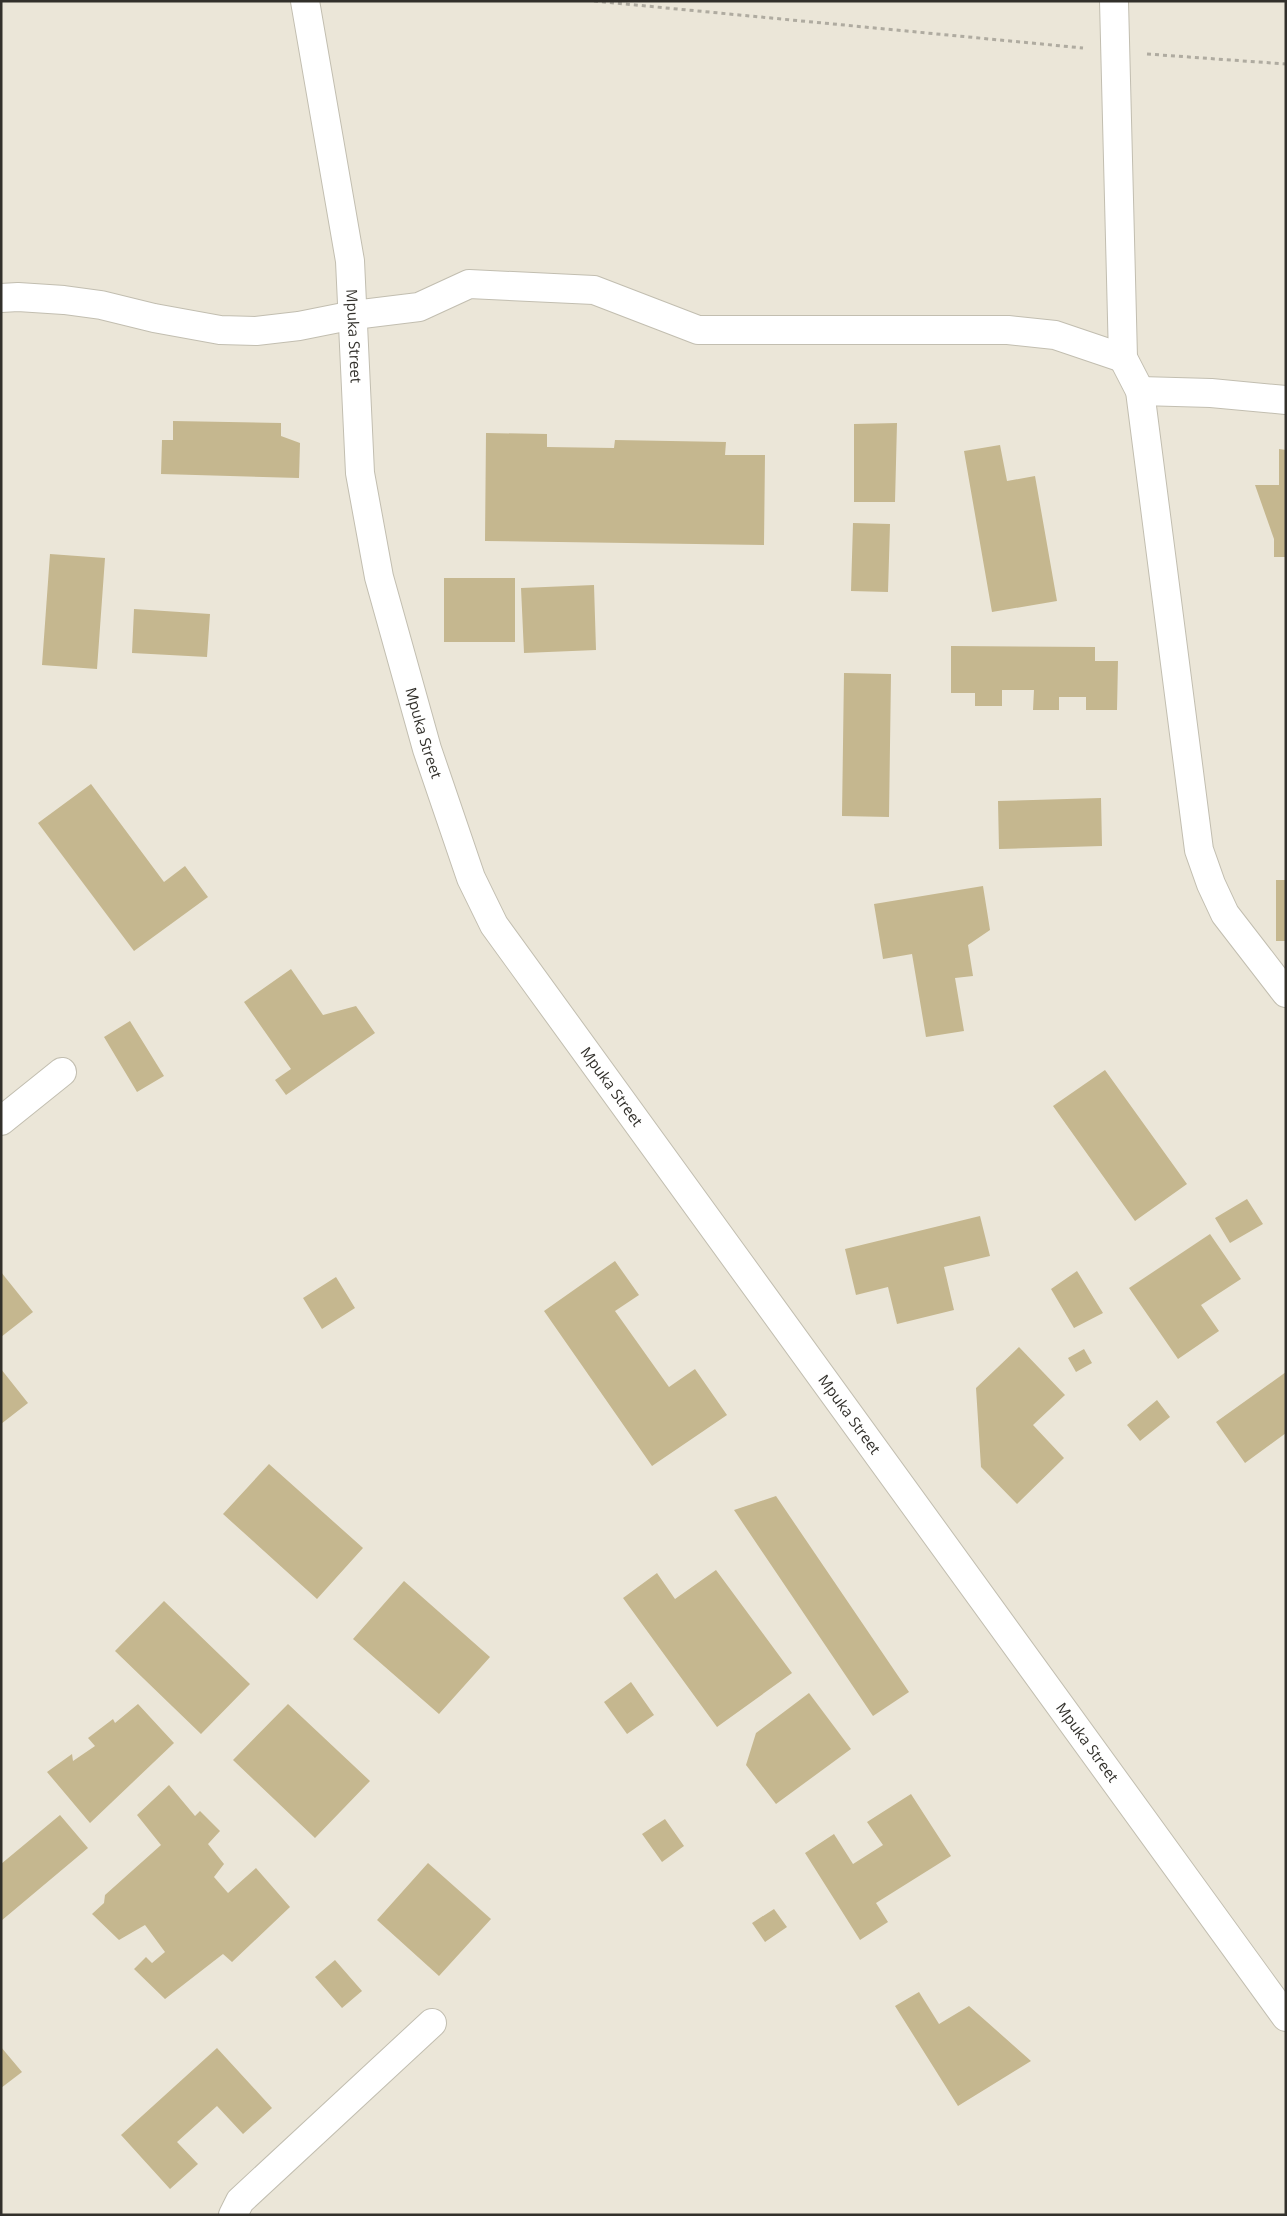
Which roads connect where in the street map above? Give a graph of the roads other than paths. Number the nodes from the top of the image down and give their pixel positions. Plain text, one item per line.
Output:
1 (304, 1) edge
2 (1114, 1) edge
3 (1, 298) edge
4 (354, 315) junction
5 (1123, 358) junction
6 (1140, 391) junction
7 (1286, 400) edge
8 (1286, 993) edge
9 (62, 1072) dead end
10 (1, 1121) edge
11 (1286, 2017) edge
12 (432, 2023) dead end
13 (232, 2215) edge

1 - 4 street, Mpuka Street
2 - 5 street
3 - 4 street
4 - 5 street
4 - 11 street, Mpuka Street
5 - 6 street
6 - 7 street
6 - 8 street
9 - 10 street
12 - 13 street

